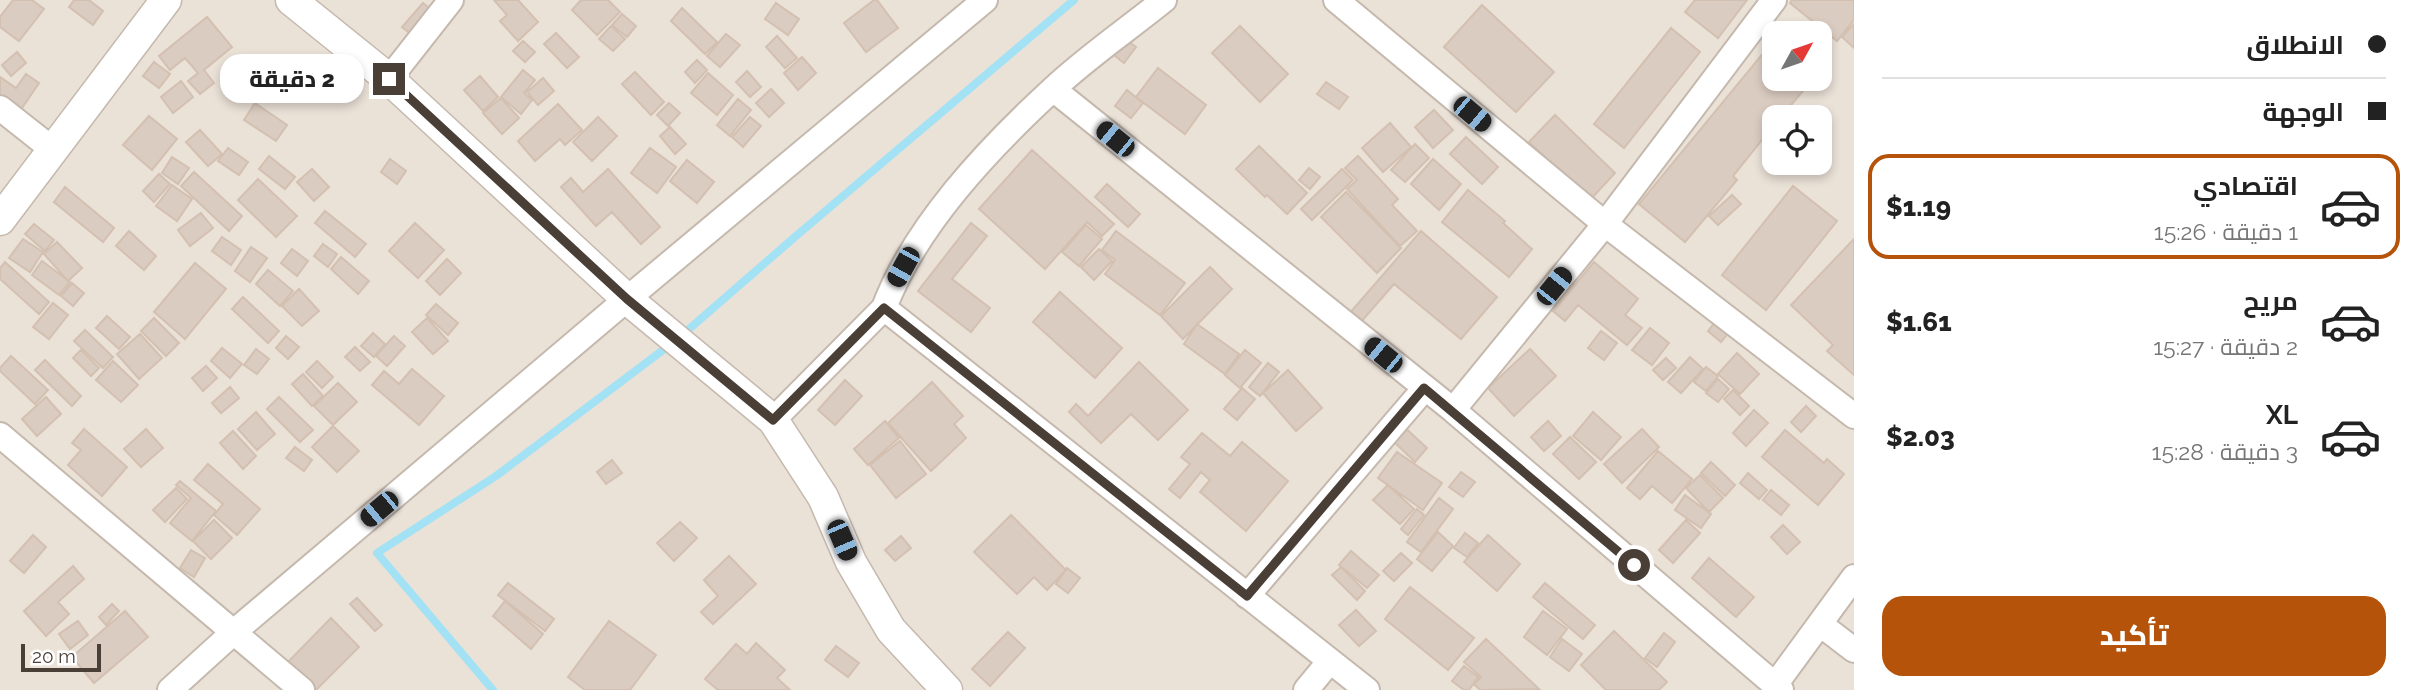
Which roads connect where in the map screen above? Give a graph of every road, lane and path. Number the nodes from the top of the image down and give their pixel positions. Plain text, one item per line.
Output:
1 (166, 0) edge
2 (290, 0) edge
3 (452, 0) edge
4 (985, 0) edge
5 (1164, 0) edge
6 (1336, 0) edge
7 (1774, 0) edge
8 (389, 79) junction
9 (1053, 89) junction
10 (0, 108) edge
11 (52, 149) junction
12 (0, 220) edge
13 (1605, 224) junction
14 (635, 305) junction
15 (884, 308) junction
16 (1424, 388) junction
17 (1452, 410) junction
18 (1854, 416) edge
19 (773, 420) junction
20 (0, 435) edge
21 (1854, 577) edge
22 (1247, 596) junction
23 (1820, 624) junction
24 (235, 631) junction
25 (1854, 650) edge
26 (1330, 661) junction
27 (940, 688) edge
28 (1778, 688) edge
29 (170, 690) edge
30 (303, 690) edge
31 (1306, 690) edge
32 (1367, 690) edge

1 - 11 street
2 - 8 street
3 - 8 street
4 - 14 street
5 - 9 street
6 - 13 street
7 - 13 street
8 - 14 street
9 - 15 street
9 - 16 street
10 - 11 street
11 - 12 street
13 - 17 street
13 - 18 street
14 - 19 street
14 - 24 street
15 - 19 street
15 - 22 street
16 - 17 street
16 - 22 street
17 - 28 street
19 - 27 street
20 - 24 street
21 - 23 street
22 - 26 street
23 - 25 street
23 - 28 street
24 - 29 street
24 - 30 street
26 - 31 street
26 - 32 street

